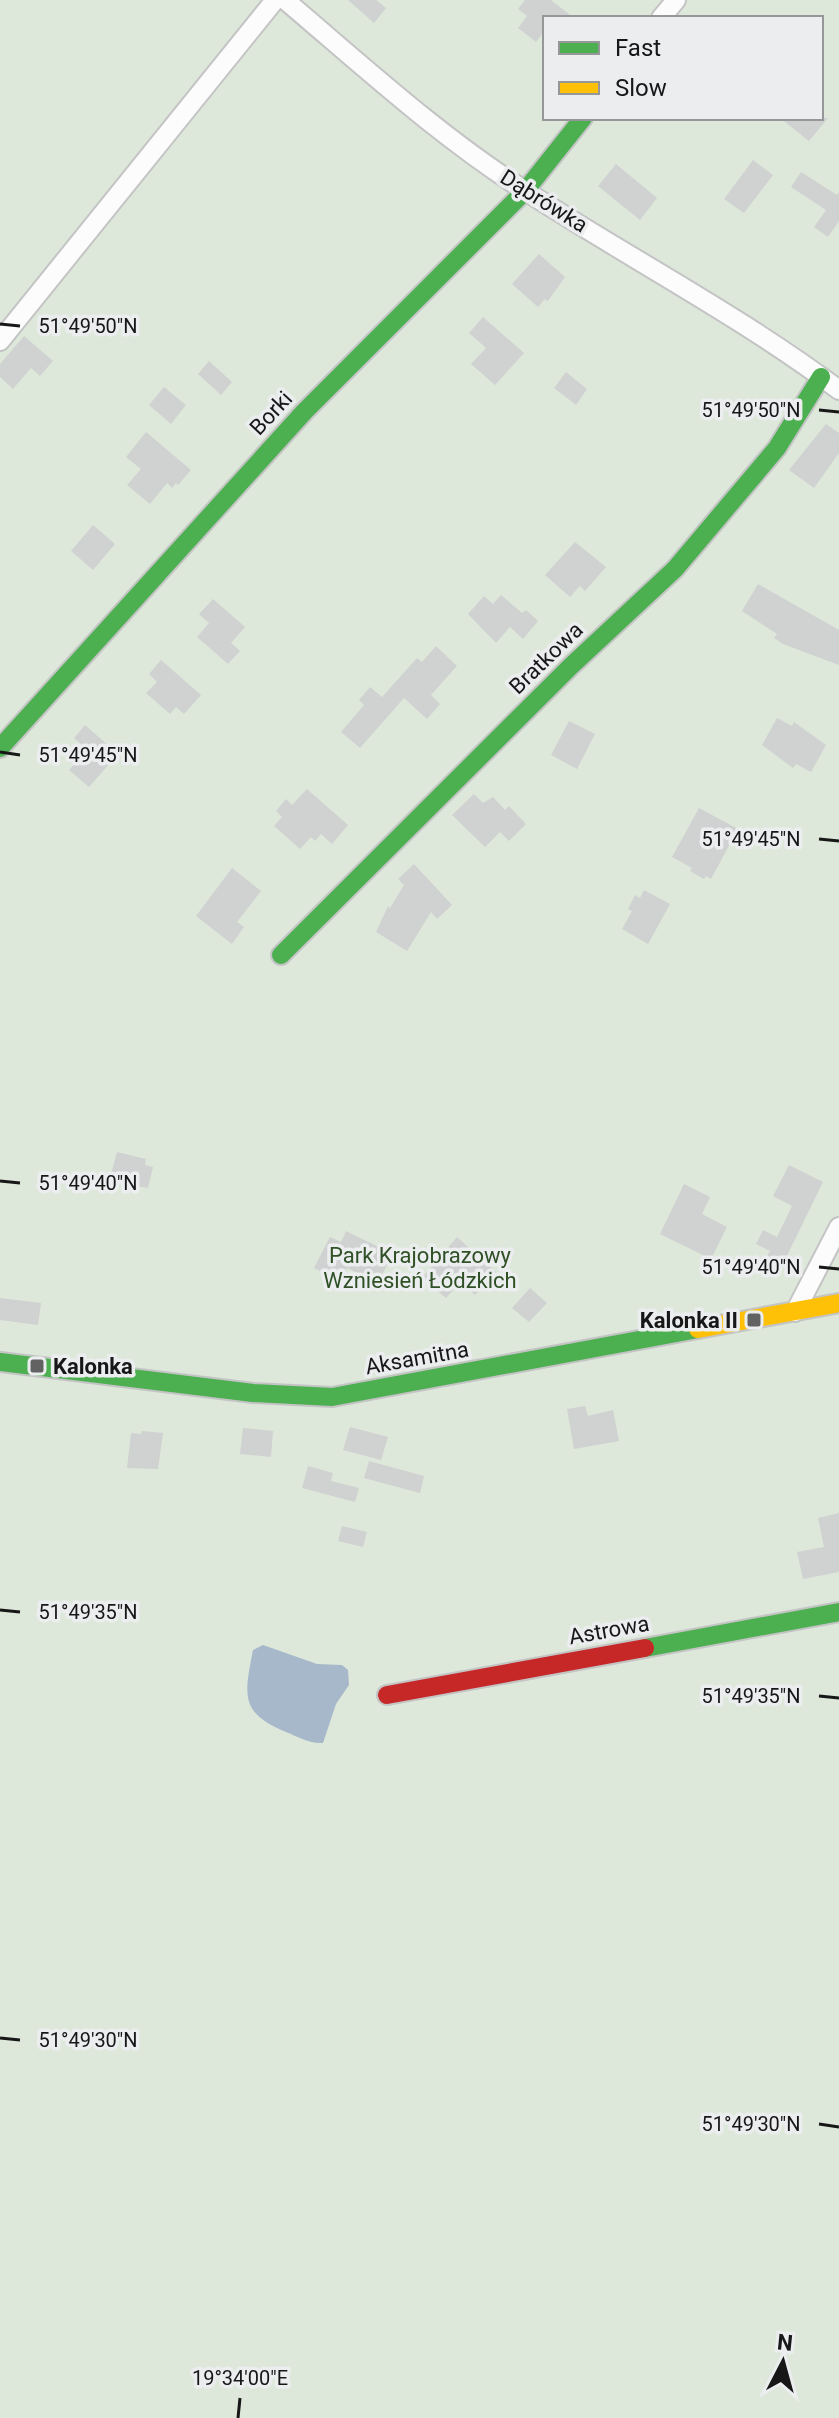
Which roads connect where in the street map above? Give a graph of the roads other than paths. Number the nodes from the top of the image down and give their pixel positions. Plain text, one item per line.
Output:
1 (275, 0) edge
2 (285, 0) edge
3 (676, 0) edge
4 (663, 16) edge
5 (581, 120) edge
6 (525, 191) junction
7 (0, 341) edge
8 (821, 377) junction
9 (839, 390) edge
10 (0, 748) edge
11 (281, 955) dead end
12 (839, 1227) edge
13 (839, 1303) edge
14 (795, 1312) junction
15 (0, 1362) edge
16 (839, 1612) edge
17 (387, 1695) dead end

1 - 7 street
2 - 6 street, Dąbrówka
3 - 4 street
5 - 6 street, Borki
6 - 8 street, Dąbrówka
6 - 10 street, Borki
8 - 9 street, Dąbrówka
8 - 11 street, Bratkowa
12 - 14 street
13 - 14 street, Aksamitna
14 - 15 street, Aksamitna
16 - 17 street, Astrowa

